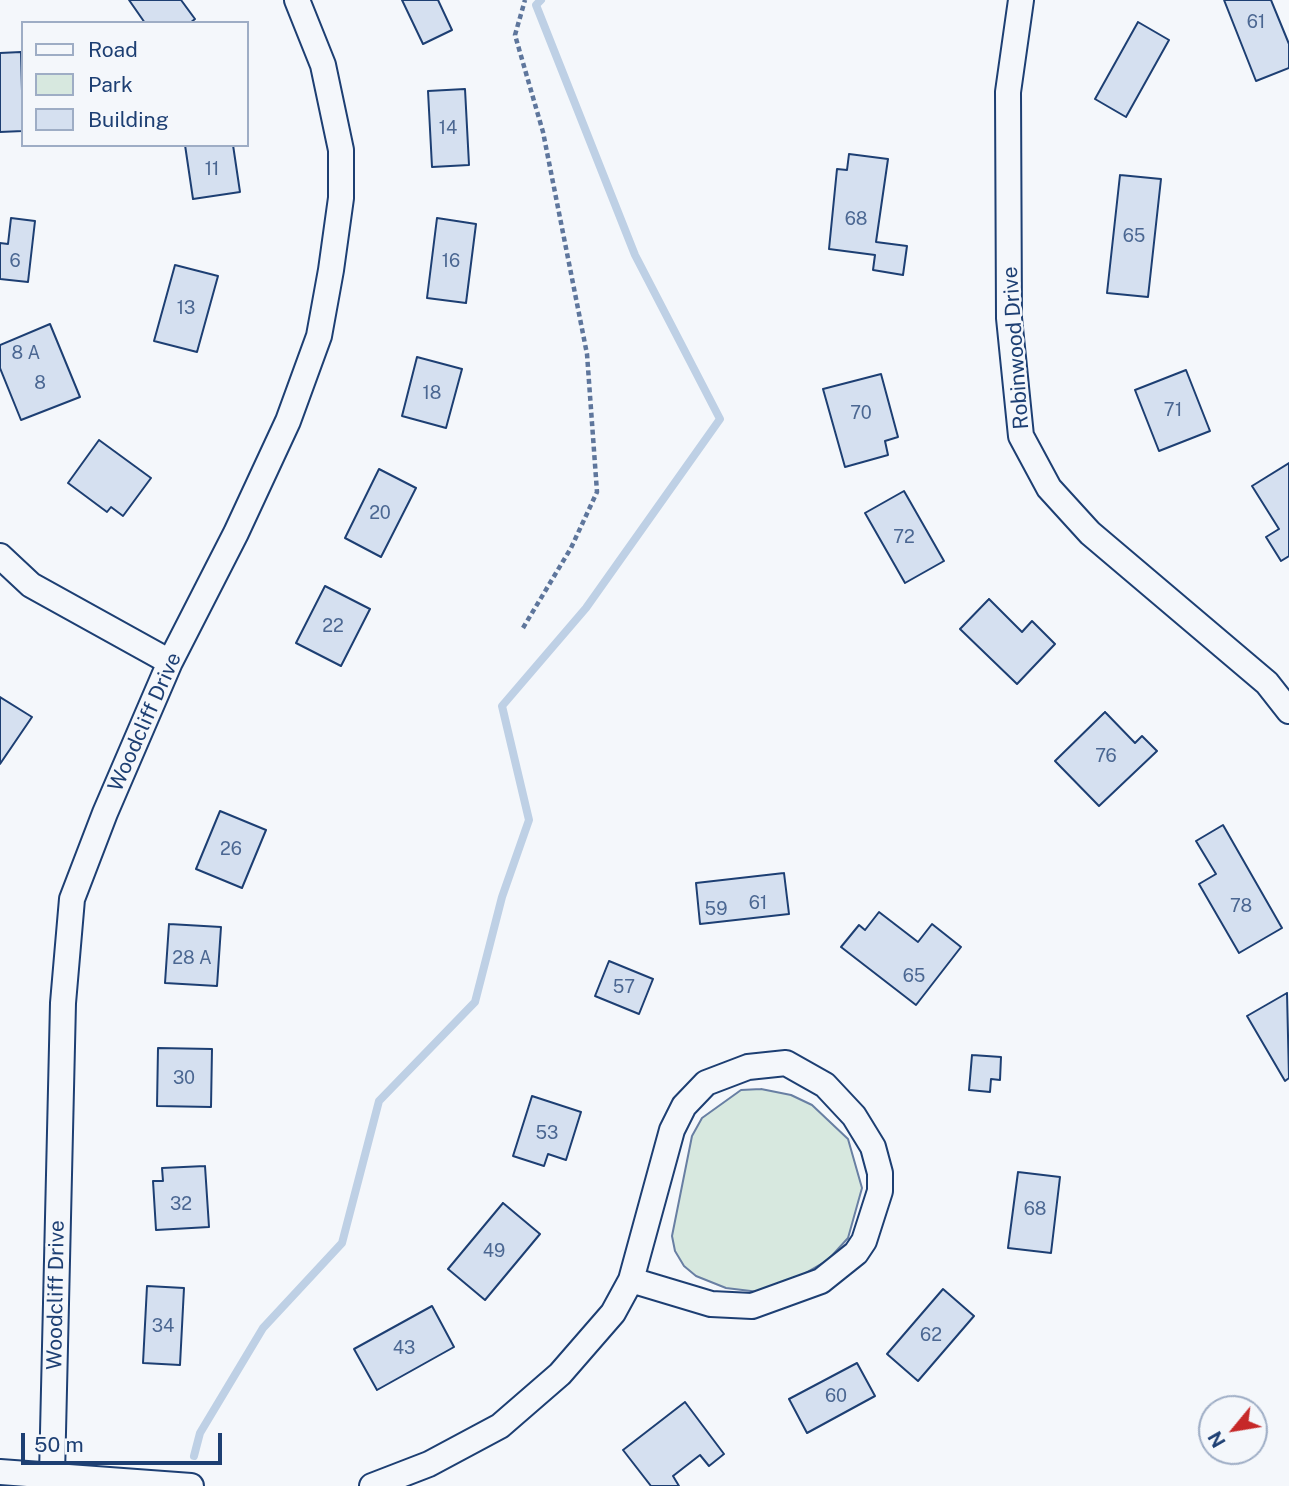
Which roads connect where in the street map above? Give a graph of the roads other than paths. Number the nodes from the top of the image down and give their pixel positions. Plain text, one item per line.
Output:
1 (297, 0) edge
2 (1021, 0) edge
3 (0, 556) edge
4 (170, 662) junction
5 (1289, 710) edge
6 (631, 1280) junction
7 (0, 1472) edge
8 (52, 1475) junction
9 (191, 1486) edge
10 (372, 1486) edge

1 - 4 street, Woodcliff Drive
2 - 5 street, Robinwood Drive
3 - 4 street
4 - 8 street, Woodcliff Drive
6 - 6 street
6 - 10 street
7 - 8 street
8 - 9 street

